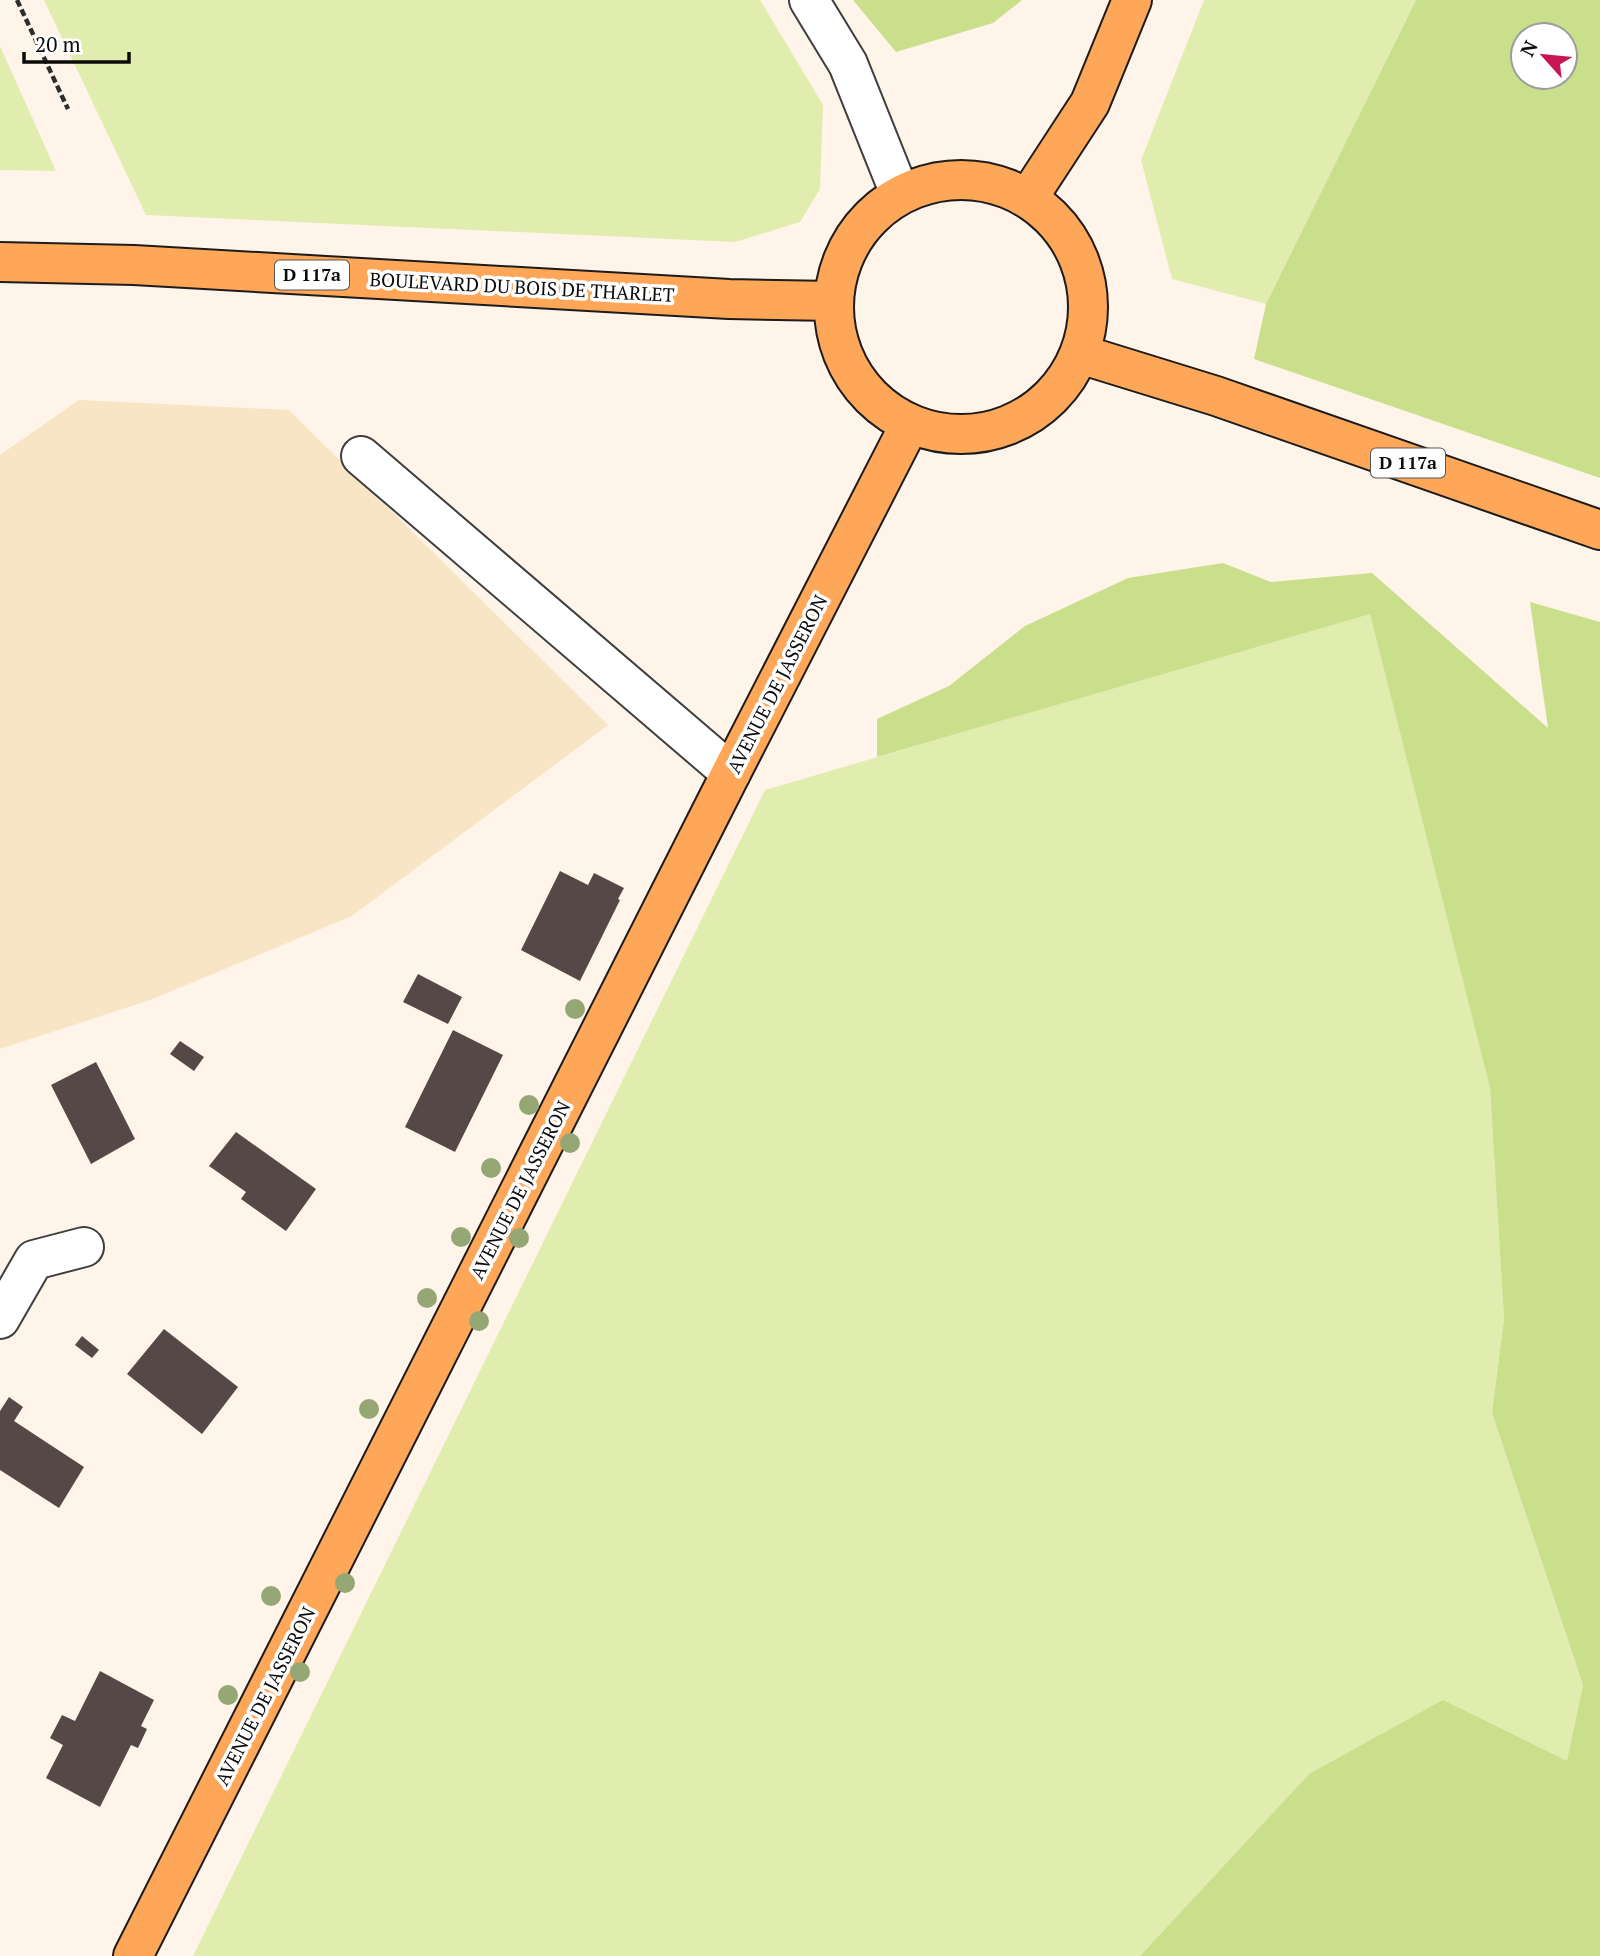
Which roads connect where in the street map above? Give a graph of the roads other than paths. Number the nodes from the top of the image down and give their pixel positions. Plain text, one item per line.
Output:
1 (809, 0) edge
2 (1132, 0) edge
3 (900, 194) junction
4 (1028, 198) junction
5 (0, 262) edge
6 (834, 301) junction
7 (1080, 354) junction
8 (910, 424) junction
9 (360, 456) dead end
10 (1600, 530) edge
11 (731, 773) junction
12 (84, 1247) dead end
13 (0, 1319) edge
14 (133, 1956) edge

1 - 3 street
2 - 4 main road
3 - 4 main road
3 - 6 main road
4 - 7 main road
5 - 6 main road, BOULEVARD DU BOIS DE THARLET / D 117a
6 - 8 main road
7 - 8 main road
7 - 10 main road, D 117a
8 - 11 main road, AVENUE DE JASSERON
9 - 11 street
11 - 14 main road, AVENUE DE JASSERON
12 - 13 street

